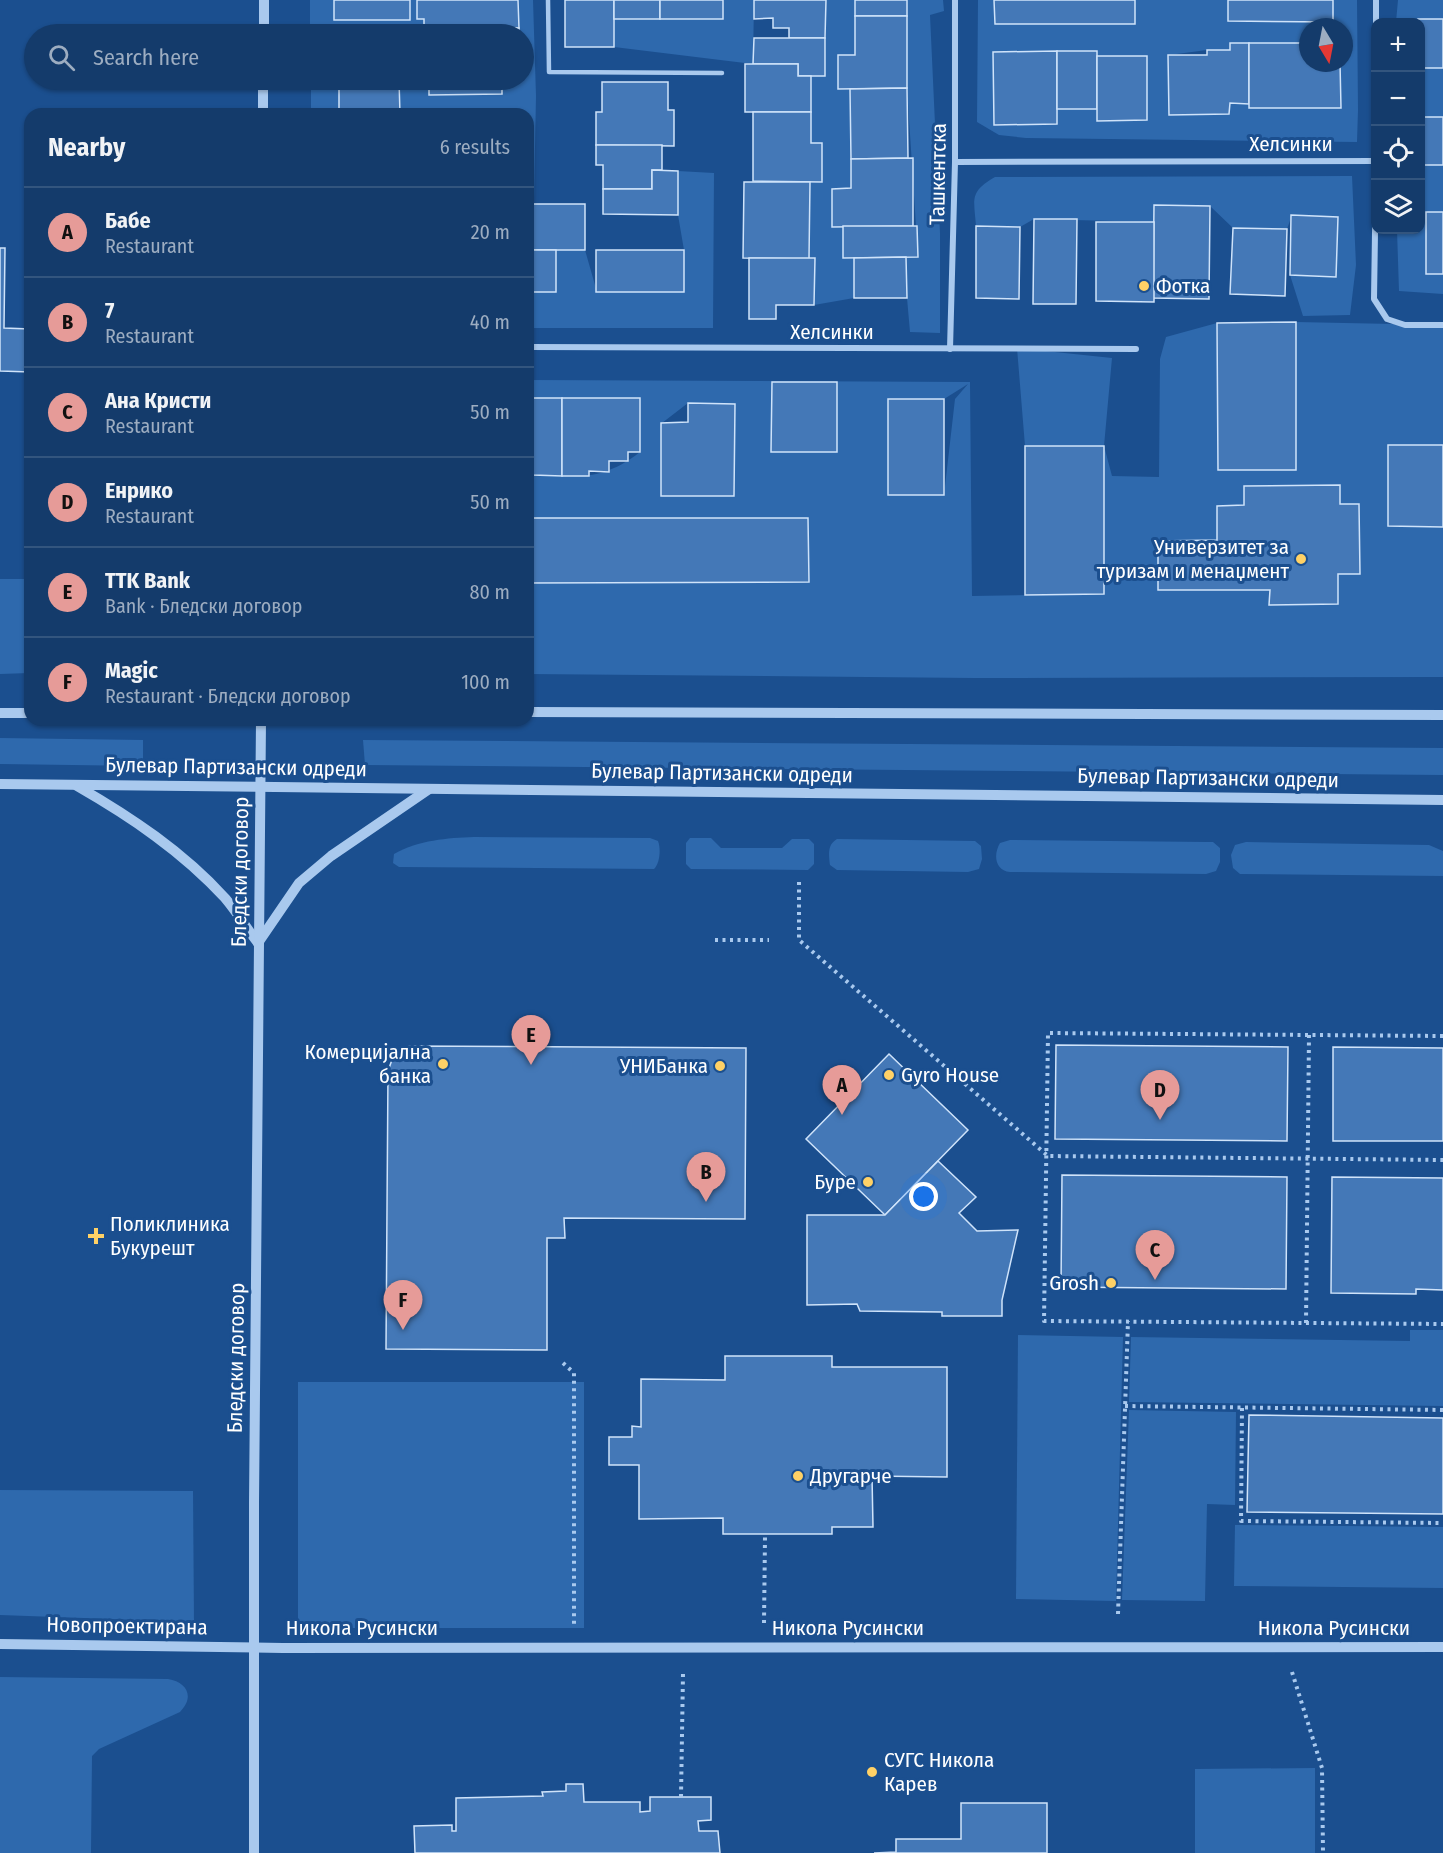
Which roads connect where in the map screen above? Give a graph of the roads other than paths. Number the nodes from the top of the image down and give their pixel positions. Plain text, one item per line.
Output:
1 (264, 0) edge
2 (549, 0) edge
3 (955, 0) edge
4 (1376, 0) edge
5 (1376, 18) edge
6 (264, 24) edge
7 (722, 73) dead end
8 (263, 90) edge
9 (263, 108) edge
10 (1371, 161) edge
11 (955, 162) junction
12 (1376, 180) edge
13 (1443, 325) edge
14 (534, 347) edge
15 (950, 349) junction
16 (1136, 349) dead end
17 (534, 712) edge
18 (0, 713) edge
19 (24, 713) edge
20 (1443, 715) edge
21 (261, 726) edge
22 (0, 784) edge
23 (75, 785) junction
24 (260, 788) junction
25 (429, 789) junction
26 (1443, 800) edge
27 (258, 944) junction
28 (0, 1644) edge
29 (1443, 1647) edge
30 (254, 1648) junction
31 (254, 1853) edge

1 - 6 street
2 - 7 lane
3 - 11 street, Ташкентска
4 - 5 street
8 - 9 street
10 - 11 street, Хелсинки
11 - 15 street, Ташкентска
12 - 13 street
14 - 15 street, Хелсинки
15 - 16 street, Хелсинки
17 - 20 street
18 - 19 street
21 - 24 street, Бледски договор
22 - 23 street, Булевар Партизански одреди
23 - 24 street, Булевар Партизански одреди
23 - 27 street
24 - 25 street, Булевар Партизански одреди
24 - 27 street, Бледски договор
25 - 26 street, Булевар Партизански одреди
25 - 27 street
27 - 30 street, Бледски договор
28 - 30 street, Новопроектирана
29 - 30 street, Никола Русински
30 - 31 street, Бледски договор

